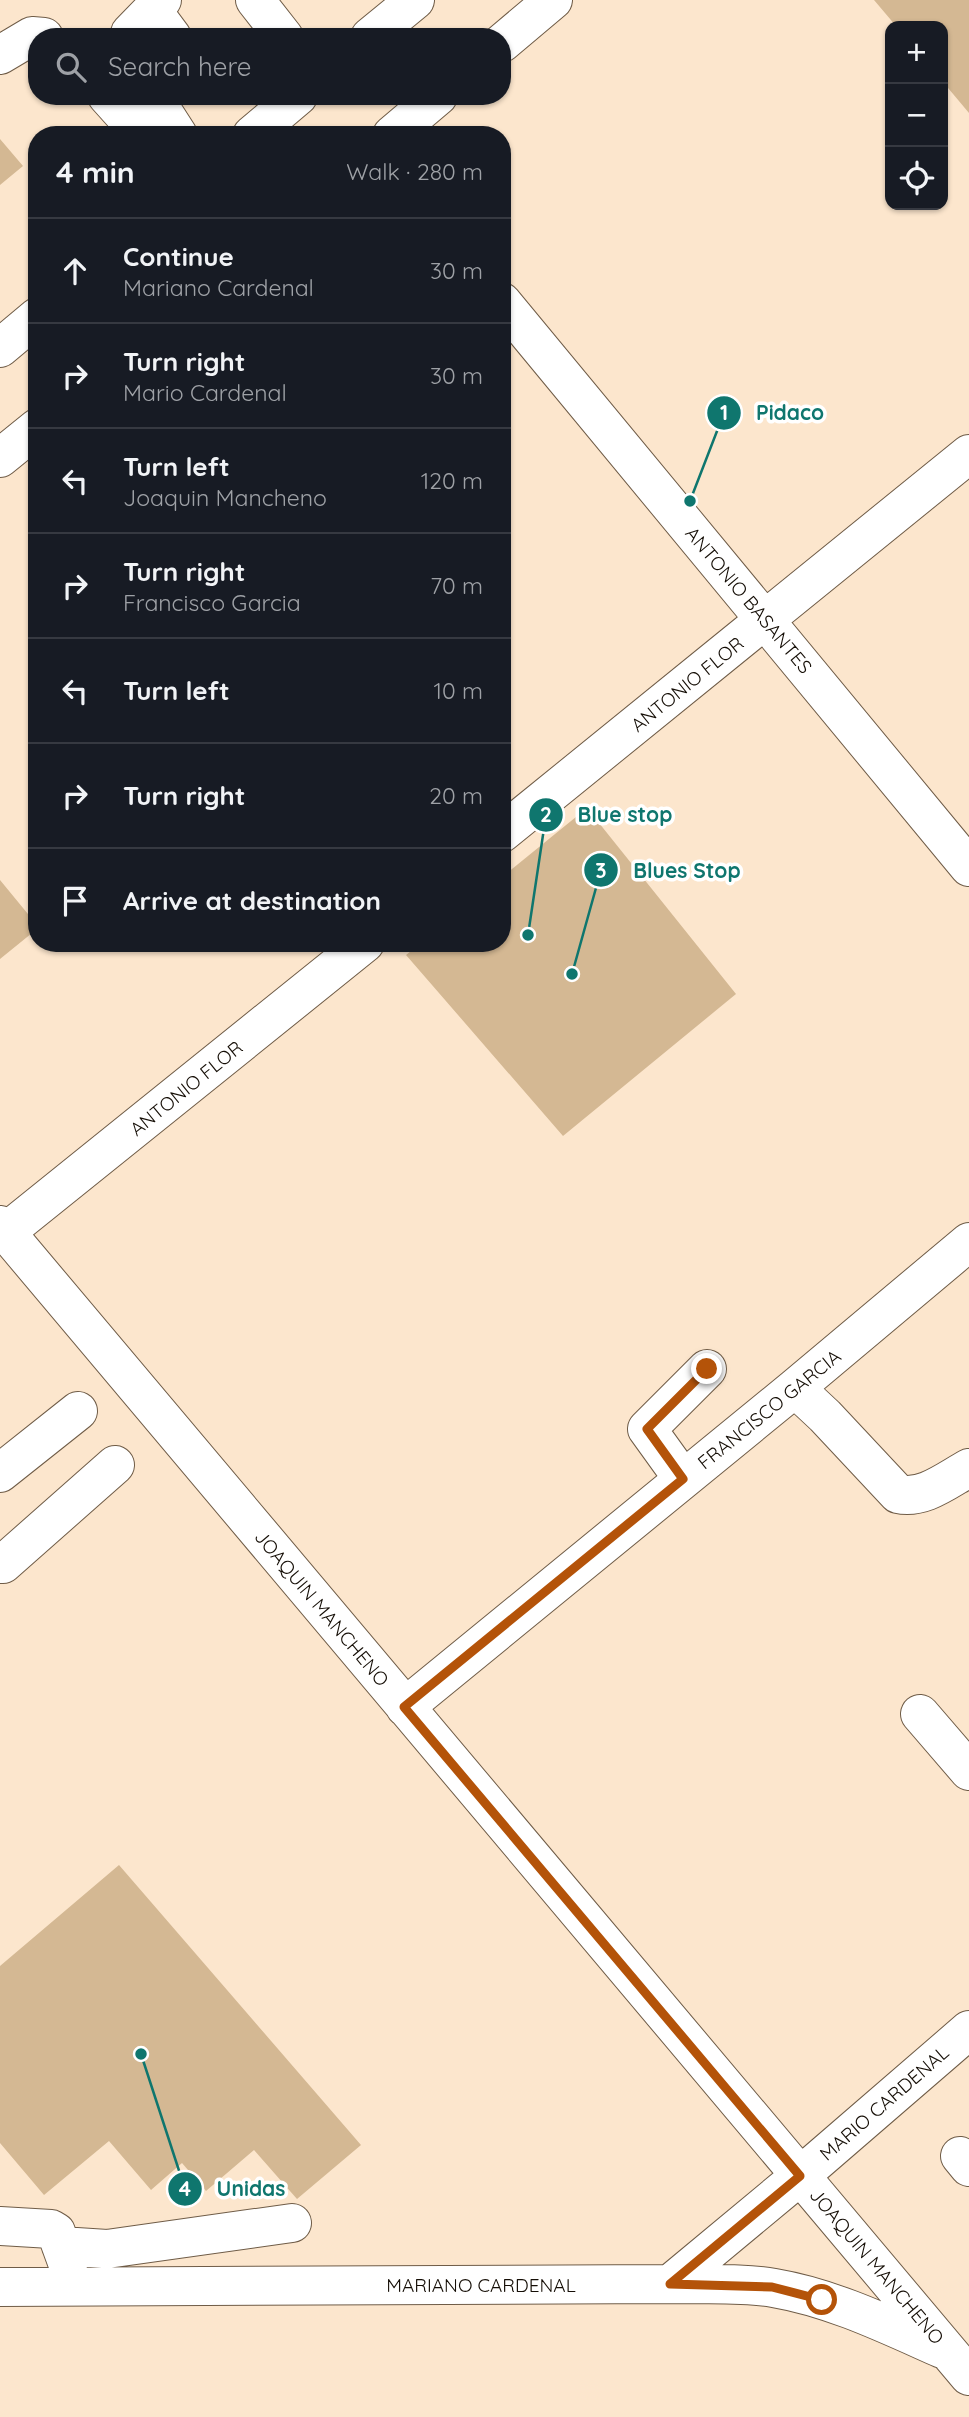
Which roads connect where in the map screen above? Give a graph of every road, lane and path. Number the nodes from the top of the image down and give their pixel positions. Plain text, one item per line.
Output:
1 (255, 0) edge
2 (415, 0) edge
3 (553, 0) edge
4 (277, 28) edge
5 (381, 28) edge
6 (511, 35) edge
7 (28, 38) edge
8 (0, 55) edge
9 (115, 105) edge
10 (159, 105) edge
11 (287, 105) edge
12 (427, 105) edge
13 (134, 126) edge
14 (172, 126) edge
15 (263, 126) edge
16 (403, 126) edge
17 (511, 313) edge
18 (28, 325) edge
19 (0, 348) edge
20 (28, 435) edge
21 (969, 454) edge
22 (0, 458) edge
23 (766, 621) junction
24 (511, 826) edge
25 (969, 867) edge
26 (354, 952) edge
27 (3, 1228) edge
28 (969, 1242) edge
29 (707, 1369) dead end
30 (795, 1388) junction
31 (78, 1411) dead end
32 (115, 1465) dead end
33 (969, 1468) edge
34 (0, 1473) edge
35 (683, 1479) junction
36 (0, 1564) edge
37 (404, 1707) junction
38 (920, 1714) dead end
39 (969, 1770) edge
40 (969, 2030) edge
41 (800, 2176) junction
42 (292, 2223) dead end
43 (0, 2226) edge
44 (61, 2246) junction
45 (670, 2284) junction
46 (74, 2286) junction
47 (0, 2287) edge
48 (960, 2365) edge

1 - 4 street
2 - 5 street
3 - 6 street
7 - 8 street
9 - 13 street
10 - 14 street
11 - 15 street
12 - 16 street
17 - 23 street, ANTONIO BASANTES
18 - 19 street
20 - 22 street
21 - 23 street, ANTONIO FLOR
23 - 24 street, ANTONIO FLOR
23 - 25 street, ANTONIO BASANTES
26 - 27 street, ANTONIO FLOR
27 - 37 street, JOAQUIN MANCHENO
28 - 30 street, FRANCISCO GARCIA
29 - 35 street
30 - 33 street
30 - 35 street, FRANCISCO GARCIA
31 - 34 street
32 - 36 street
35 - 37 street, FRANCISCO GARCIA
37 - 41 street, JOAQUIN MANCHENO
38 - 39 street
40 - 41 street, MARIO CARDENAL
41 - 45 street, MARIO CARDENAL
41 - 48 street, JOAQUIN MANCHENO
42 - 44 street
43 - 44 street
44 - 46 street
45 - 46 street, MARIANO CARDENAL
45 - 48 street, MARIANO CARDENAL
46 - 47 street, MARIANO CARDENAL

